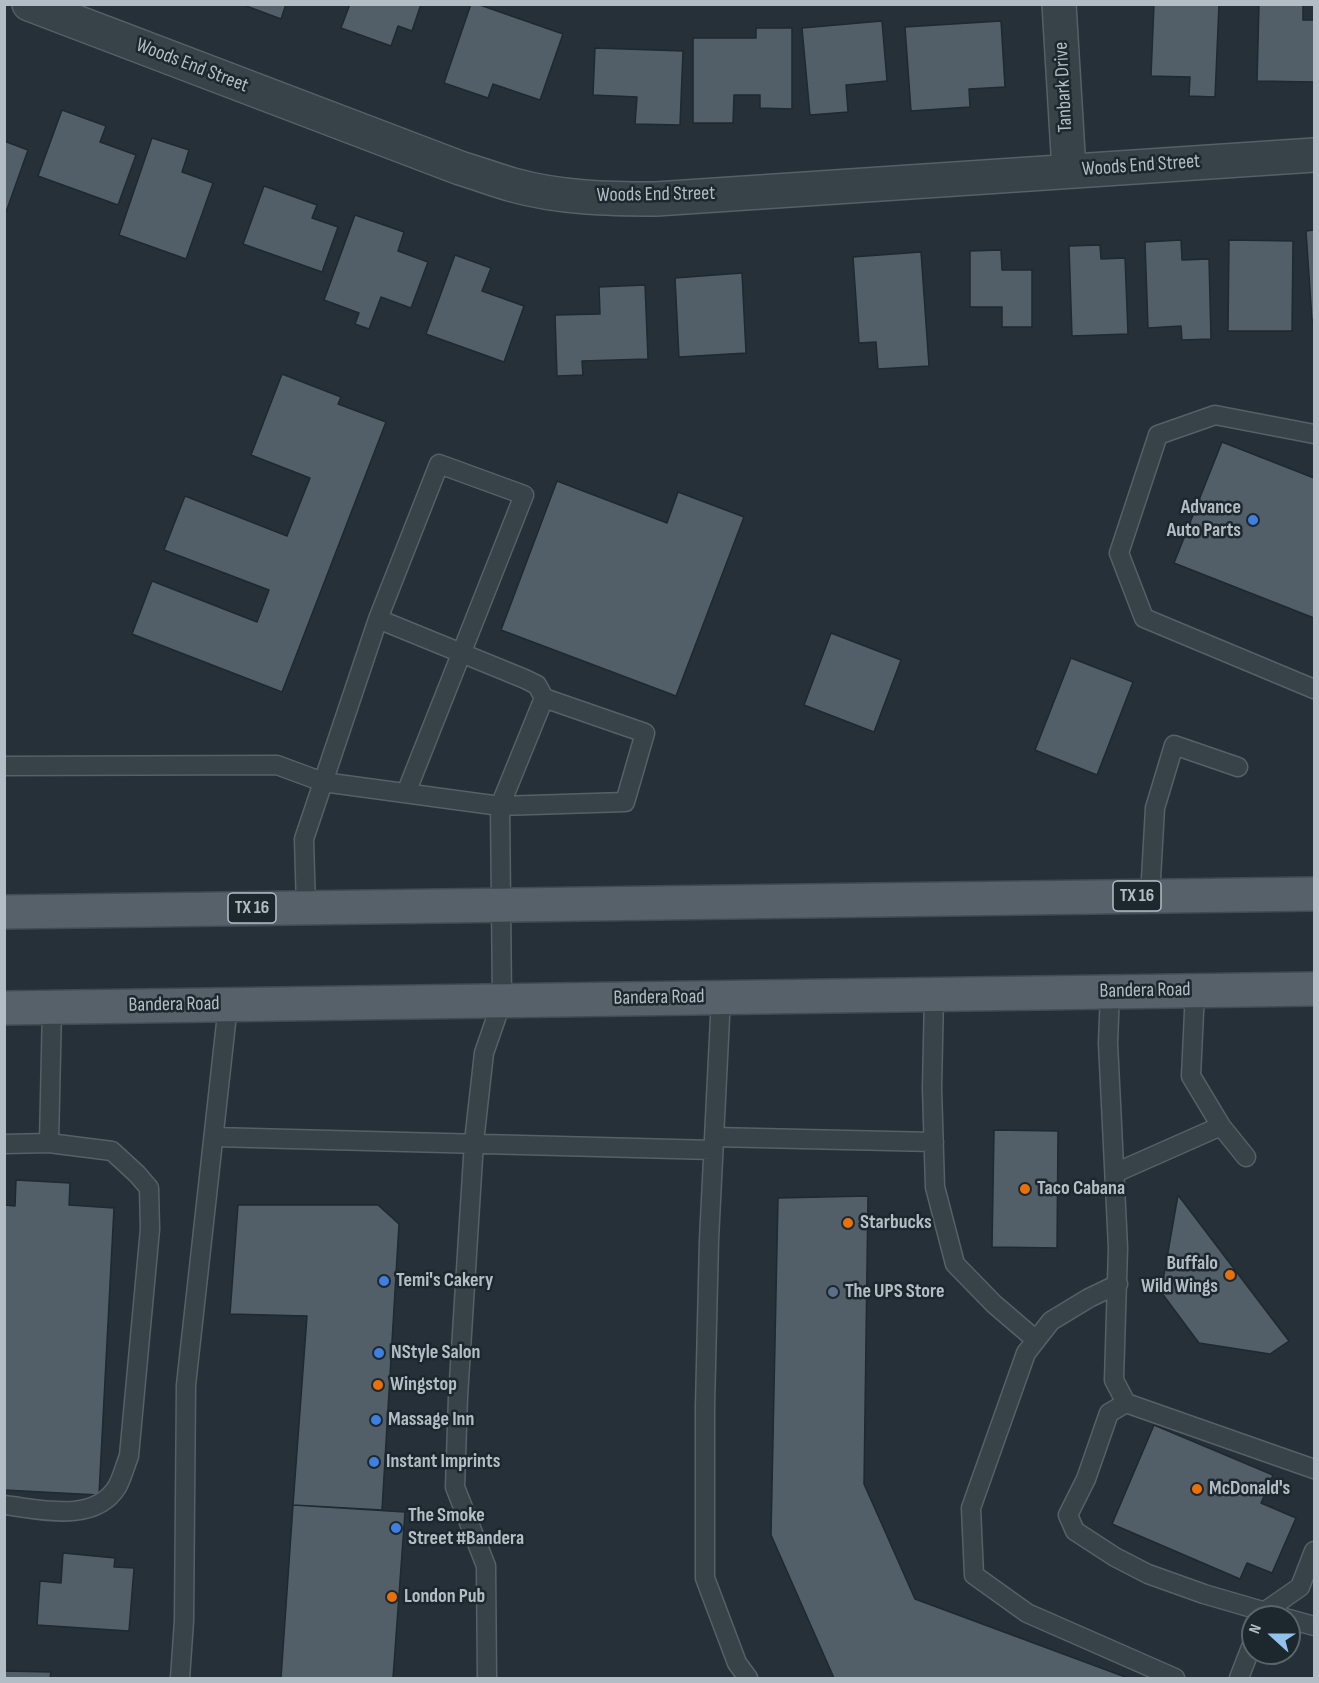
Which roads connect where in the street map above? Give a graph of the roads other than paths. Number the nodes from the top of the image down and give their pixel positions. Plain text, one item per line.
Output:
1 (29, 4) edge
2 (1059, 4) edge
3 (1314, 155) edge
4 (1069, 170) junction
5 (1314, 434) edge
6 (378, 619) junction
7 (461, 652) junction
8 (1314, 689) edge
9 (544, 698) junction
10 (4, 766) edge
11 (1238, 767) dead end
12 (323, 782) junction
13 (406, 793) junction
14 (500, 806) junction
15 (1314, 894) edge
16 (1150, 896) junction
17 (500, 905) junction
18 (306, 908) junction
19 (4, 912) edge
20 (1314, 989) edge
21 (1201, 991) junction
22 (1110, 992) junction
23 (934, 994) junction
24 (721, 997) junction
25 (502, 1001) junction
26 (228, 1005) junction
27 (52, 1007) junction
28 (4, 1008) edge
29 (1314, 1011) edge
30 (1221, 1126) junction
31 (214, 1137) junction
32 (474, 1142) junction
33 (934, 1142) junction
34 (49, 1143) junction
35 (713, 1143) junction
36 (4, 1144) edge
37 (1246, 1157) dead end
38 (1115, 1173) junction
39 (1118, 1284) junction
40 (1036, 1340) junction
41 (1126, 1403) junction
42 (1314, 1469) edge
43 (4, 1505) edge
44 (1314, 1551) edge
45 (1277, 1605) edge
46 (1241, 1607) edge
47 (180, 1678) edge
48 (487, 1678) edge
49 (748, 1678) edge
50 (1175, 1678) edge

1 - 4 street, Woods End Street
2 - 4 street, Tanbark Drive
3 - 4 street, Woods End Street
5 - 8 lane
6 - 7 lane
6 - 7 lane
6 - 12 lane
7 - 9 lane
7 - 13 lane
9 - 14 lane
9 - 14 lane
10 - 12 lane
11 - 16 lane
12 - 13 lane
12 - 18 lane
13 - 14 lane
14 - 17 lane
15 - 16 main road, TX 16
16 - 17 main road, TX 16
17 - 18 main road, TX 16
17 - 25 lane
18 - 19 main road, TX 16
20 - 21 main road, Bandera Road
21 - 22 main road, Bandera Road
21 - 29 main road
21 - 30 lane
22 - 23 main road, Bandera Road
22 - 38 lane
23 - 24 main road, Bandera Road
23 - 33 lane
24 - 25 main road, Bandera Road
24 - 35 lane
25 - 26 main road, Bandera Road
25 - 32 lane
26 - 27 main road, Bandera Road
26 - 31 lane
27 - 28 main road, Bandera Road
27 - 34 lane
30 - 37 lane
30 - 38 lane
31 - 32 lane
31 - 47 lane
32 - 35 lane
32 - 48 lane
33 - 35 lane
33 - 40 lane
34 - 36 lane
34 - 43 lane
35 - 49 lane
38 - 39 lane
39 - 40 lane
39 - 41 lane
40 - 50 lane
41 - 42 lane
41 - 46 lane
44 - 45 lane

